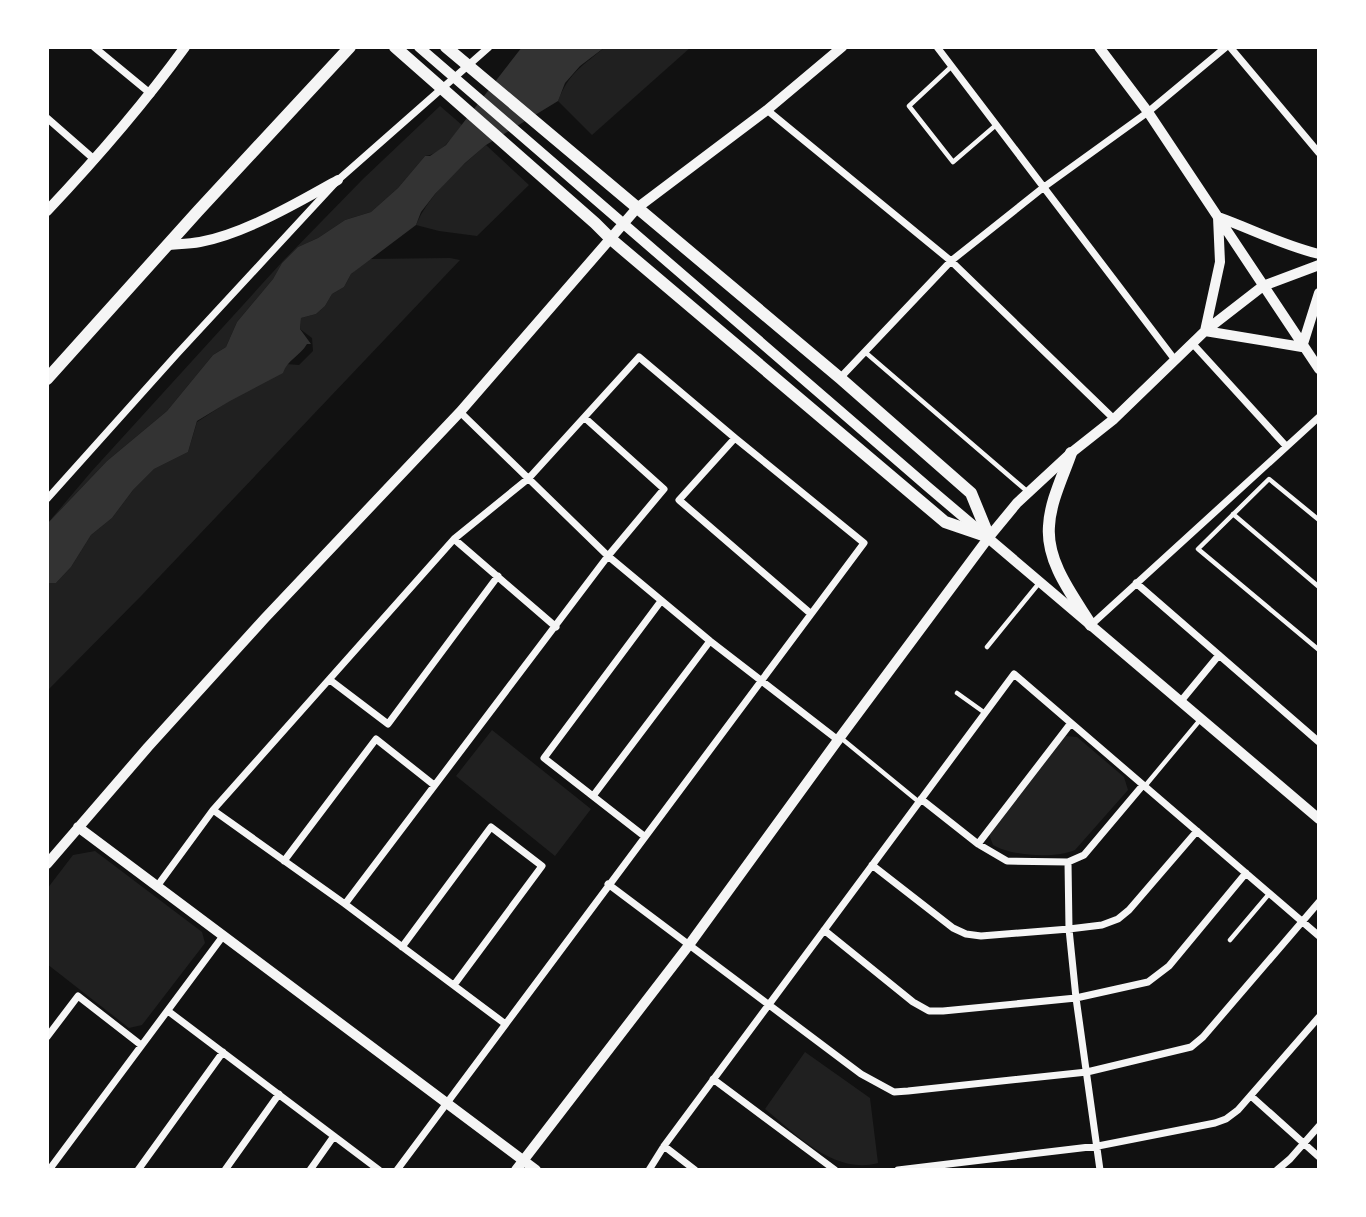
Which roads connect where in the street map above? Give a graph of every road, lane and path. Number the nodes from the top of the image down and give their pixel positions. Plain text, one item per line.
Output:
1 (94, 47) edge
2 (185, 47) edge
3 (350, 47) edge
4 (419, 47) edge
5 (446, 47) edge
6 (489, 47) edge
7 (842, 47) edge
8 (937, 47) edge
9 (1099, 47) edge
10 (1228, 47) edge
11 (397, 49) edge
12 (952, 66) junction
13 (151, 94) junction
14 (767, 110) junction
15 (1148, 112) junction
16 (47, 118) edge
17 (996, 125) junction
18 (1319, 153) edge
19 (95, 160) junction
20 (338, 180) junction
21 (1044, 187) junction
22 (637, 208) junction
23 (47, 211) edge
24 (1218, 216) junction
25 (612, 240) junction
26 (167, 245) junction
27 (1319, 254) edge
28 (951, 261) junction
29 (1319, 265) edge
30 (1263, 286) junction
31 (1319, 293) edge
32 (1205, 331) junction
33 (1192, 343) junction
34 (1302, 346) junction
35 (865, 352) junction
36 (1175, 360) junction
37 (1319, 369) edge
38 (840, 378) junction
39 (47, 379) edge
40 (460, 412) junction
41 (1319, 417) edge
42 (585, 418) junction
43 (1114, 419) junction
44 (735, 438) junction
45 (1286, 446) junction
46 (1071, 453) junction
47 (529, 478) junction
48 (1028, 492) junction
49 (47, 499) edge
50 (1233, 514) junction
51 (1319, 520) edge
52 (989, 537) junction
53 (454, 539) junction
54 (608, 556) junction
55 (498, 576) junction
56 (1040, 581) junction
57 (1136, 583) junction
58 (1319, 587) edge
59 (661, 600) junction
60 (810, 613) junction
61 (1091, 625) junction
62 (556, 627) junction
63 (710, 641) junction
64 (987, 647) dead end
65 (1319, 650) edge
66 (1219, 655) junction
67 (330, 680) junction
68 (762, 682) junction
69 (957, 693) dead end
70 (1181, 701) junction
71 (985, 713) junction
72 (1201, 719) junction
73 (1071, 723) junction
74 (839, 739) junction
75 (1319, 742) edge
76 (434, 785) junction
77 (1144, 786) junction
78 (593, 796) junction
79 (920, 801) junction
80 (213, 810) junction
81 (1319, 820) edge
82 (78, 827) junction
83 (1197, 831) junction
84 (644, 836) junction
85 (978, 844) junction
86 (284, 861) junction
87 (1068, 862) junction
88 (47, 864) edge
89 (872, 865) junction
90 (1246, 873) junction
91 (608, 884) junction
92 (158, 885) junction
93 (1269, 894) junction
94 (1319, 902) edge
95 (345, 904) junction
96 (1302, 922) junction
97 (1069, 929) junction
98 (824, 930) junction
99 (223, 936) junction
100 (1319, 936) edge
101 (1230, 940) dead end
102 (689, 944) junction
103 (402, 947) junction
104 (454, 985) junction
105 (1076, 998) junction
106 (769, 1004) junction
107 (168, 1011) junction
108 (1319, 1017) edge
109 (504, 1023) junction
110 (47, 1037) edge
111 (141, 1045) junction
112 (223, 1052) junction
113 (1087, 1072) junction
114 (713, 1079) junction
115 (279, 1094) junction
116 (1251, 1096) junction
117 (446, 1101) junction
118 (1319, 1126) edge
119 (334, 1136) junction
120 (1303, 1144) junction
121 (664, 1146) junction
122 (1098, 1146) junction
123 (1319, 1157) edge
124 (520, 1165) edge
125 (49, 1170) edge
126 (138, 1170) edge
127 (225, 1170) edge
128 (310, 1170) edge
129 (379, 1170) edge
130 (397, 1170) edge
131 (536, 1170) edge
132 (649, 1170) edge
133 (695, 1170) edge
134 (835, 1170) edge
135 (898, 1170) edge
136 (1100, 1170) edge
137 (1277, 1170) edge

1 - 13 street
2 - 13 street
3 - 26 main road
4 - 52 street
5 - 22 main road
6 - 20 street
7 - 14 street
8 - 12 street
9 - 15 street
10 - 15 street
10 - 18 street
11 - 25 main road
12 - 17 street
12 - 17 lane
13 - 19 street
14 - 22 street
14 - 28 street
15 - 21 street
15 - 24 street
16 - 19 street
17 - 21 street
19 - 23 street
20 - 26 street
20 - 49 street
21 - 28 street
21 - 36 street
22 - 25 street
22 - 38 main road
24 - 27 street
24 - 30 street
24 - 32 street
25 - 40 street
25 - 52 main road
26 - 39 main road
28 - 35 street
28 - 43 street
29 - 30 street
30 - 32 street
30 - 34 street
31 - 34 street
32 - 33 street
32 - 34 street
33 - 36 street
33 - 45 street
34 - 37 street
35 - 38 street
35 - 48 lane
36 - 43 street
38 - 52 main road
40 - 47 street
40 - 82 street
41 - 45 street
42 - 44 street
42 - 47 street
42 - 54 street
43 - 46 street
44 - 60 street
44 - 60 street
45 - 57 street
46 - 48 street
46 - 61 main road
47 - 53 street
47 - 54 street
48 - 52 street
50 - 51 lane
50 - 58 lane
50 - 65 lane
52 - 56 street
52 - 74 street
53 - 55 street
53 - 67 street
54 - 59 street
54 - 62 street
55 - 62 street
55 - 67 street
56 - 61 street
56 - 64 lane
57 - 61 street
57 - 66 street
59 - 63 street
59 - 78 street
60 - 68 street
61 - 70 street
62 - 76 street
63 - 68 street
63 - 78 street
66 - 70 street
66 - 75 street
67 - 80 street
68 - 74 street
68 - 84 street
69 - 71 lane
70 - 72 street
71 - 73 street
71 - 79 street
72 - 77 lane
72 - 81 street
73 - 77 street
73 - 85 street
74 - 79 lane
74 - 102 street
76 - 86 street
76 - 95 street
77 - 83 street
77 - 87 street
78 - 84 street
79 - 85 street
79 - 89 street
80 - 86 street
80 - 92 street
82 - 88 street
82 - 92 street
83 - 90 street
83 - 97 street
84 - 91 street
85 - 87 street
86 - 95 street
87 - 97 street
89 - 97 street
89 - 98 street
90 - 93 street
90 - 105 street
91 - 102 street
91 - 109 street
92 - 99 street
93 - 96 street
93 - 101 lane
94 - 96 street
95 - 103 street
96 - 100 street
96 - 113 street
97 - 105 street
98 - 105 street
98 - 106 street
99 - 107 street
99 - 117 street
102 - 106 street
102 - 124 street
103 - 104 street
103 - 104 street
104 - 109 street
105 - 113 street
106 - 113 street
106 - 114 street
107 - 111 street
107 - 112 street
108 - 116 street
109 - 117 street
110 - 111 street
111 - 125 street
112 - 115 street
112 - 126 street
113 - 122 street
114 - 121 street
114 - 134 street
115 - 119 street
115 - 127 street
116 - 120 street
116 - 122 street
117 - 124 street
117 - 130 street
118 - 120 street
119 - 128 street
119 - 129 street
120 - 123 street
120 - 137 street
121 - 132 street
121 - 133 street
122 - 135 street
122 - 136 street
124 - 131 street

